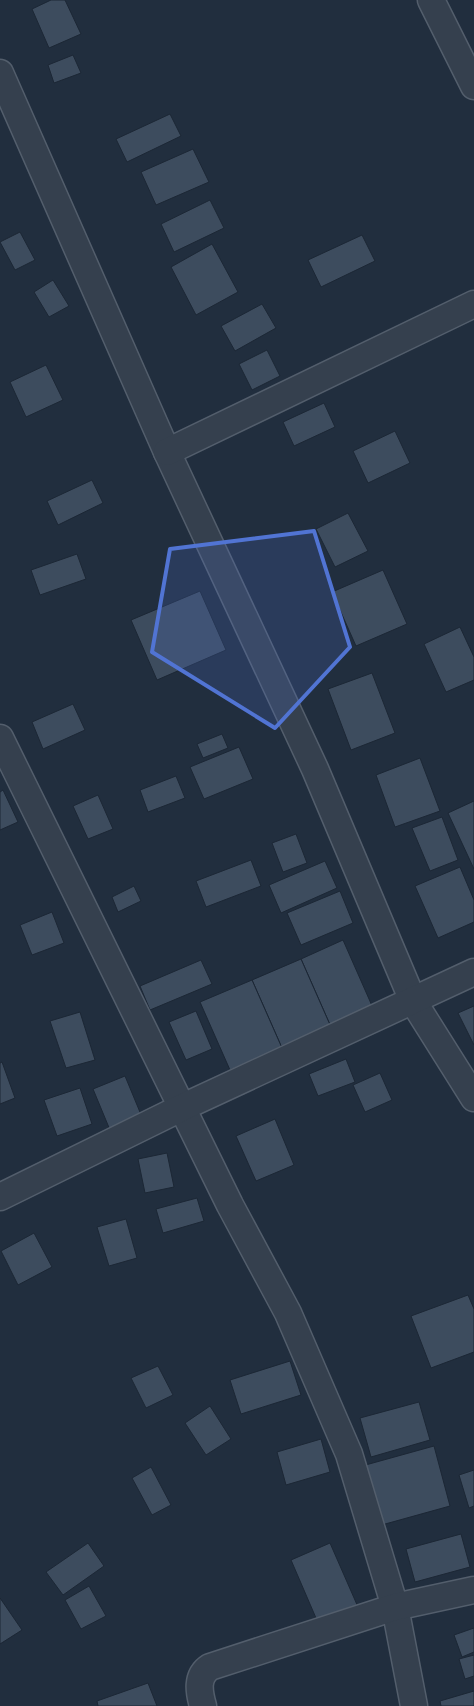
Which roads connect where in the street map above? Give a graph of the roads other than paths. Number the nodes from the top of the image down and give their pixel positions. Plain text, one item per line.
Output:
1 (431, 0) edge
2 (0, 73) edge
3 (474, 86) edge
4 (474, 304) edge
5 (166, 452) junction
6 (0, 738) edge
7 (474, 972) edge
8 (413, 1001) junction
9 (474, 1098) edge
10 (181, 1108) junction
11 (0, 1197) edge
12 (474, 1590) edge
13 (395, 1607) junction
14 (203, 1706) edge
15 (414, 1706) edge

1 - 3 street
2 - 5 street
4 - 5 street
5 - 8 street
6 - 10 street
7 - 8 street
8 - 9 street
8 - 10 street
10 - 11 street
10 - 13 street
12 - 13 street
13 - 14 street
13 - 15 street

